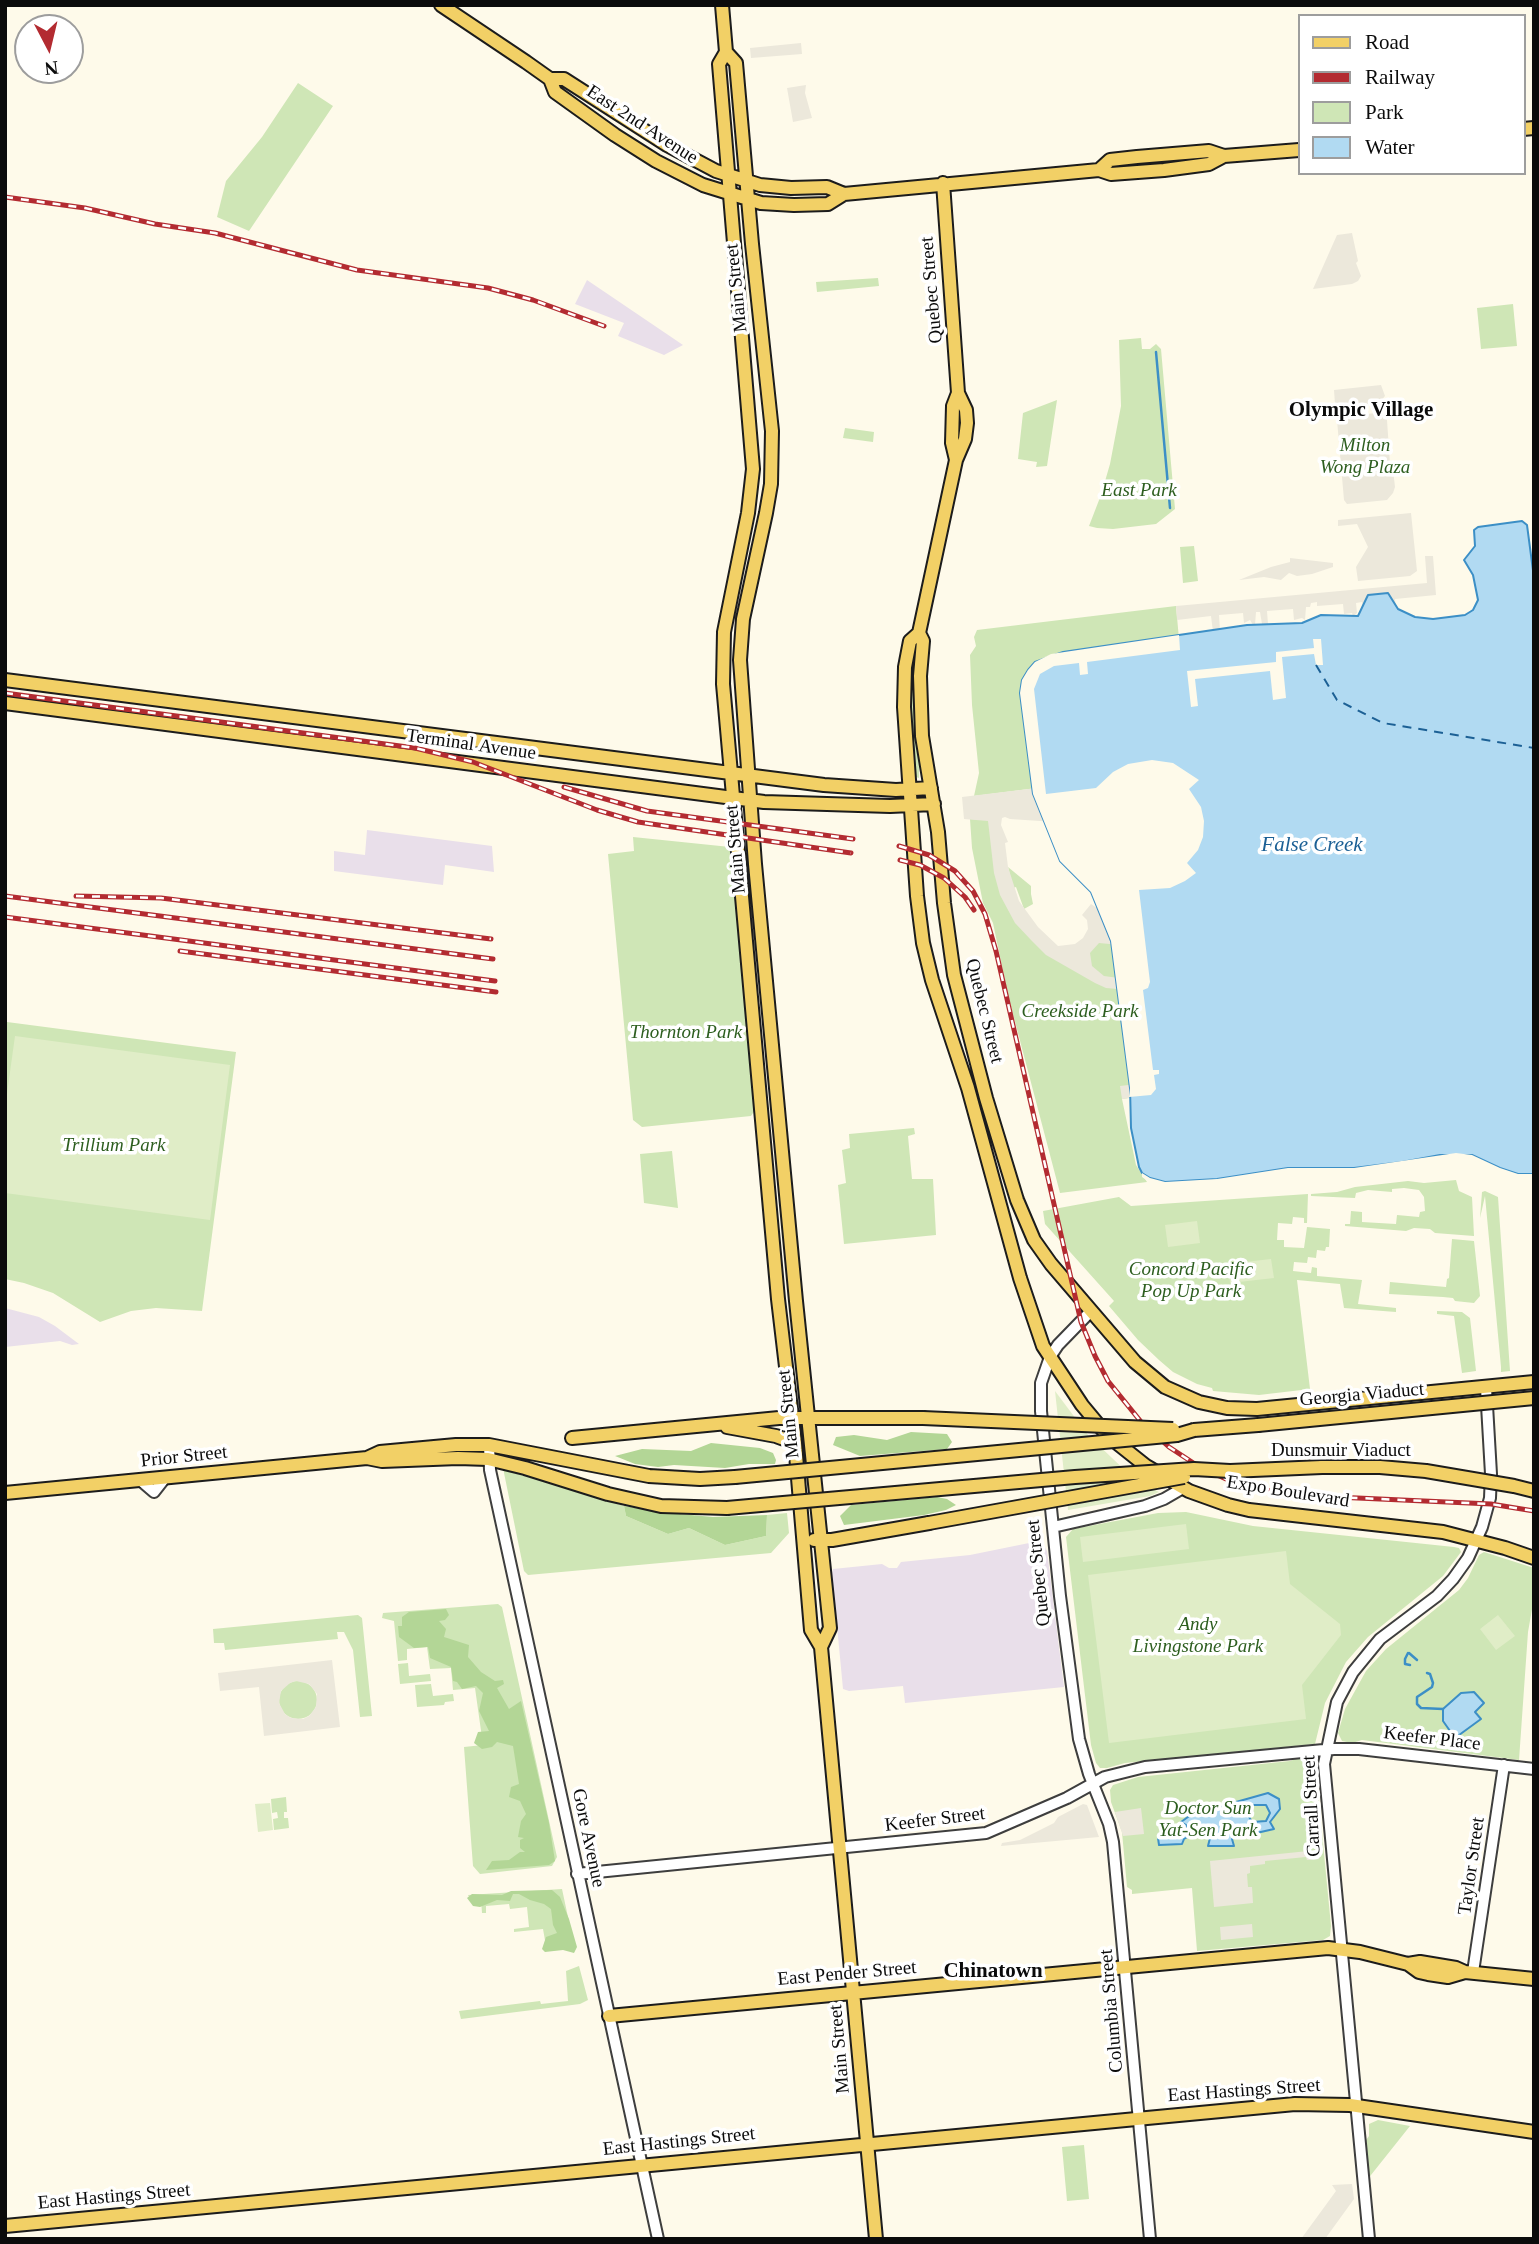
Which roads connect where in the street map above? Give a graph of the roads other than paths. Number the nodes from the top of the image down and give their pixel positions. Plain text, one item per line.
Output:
1 (441, 5) edge
2 (722, 5) edge
3 (726, 52) junction
4 (550, 79) junction
5 (1298, 150) edge
6 (1224, 156) junction
7 (1099, 170) junction
8 (728, 175) junction
9 (747, 181) junction
10 (943, 183) junction
11 (730, 194) junction
12 (844, 194) junction
13 (748, 199) junction
14 (919, 633) junction
15 (5, 680) edge
16 (5, 703) edge
17 (732, 773) junction
18 (750, 775) junction
19 (931, 788) junction
20 (909, 789) junction
21 (734, 798) junction
22 (751, 800) junction
23 (934, 804) junction
24 (911, 805) junction
25 (1091, 1311) junction
26 (1050, 1357) junction
27 (1534, 1382) edge
28 (1486, 1388) junction
29 (1534, 1398) edge
30 (792, 1418) junction
31 (809, 1418) junction
32 (713, 1423) junction
33 (1194, 1430) junction
34 (572, 1438) dead end
35 (795, 1443) junction
36 (489, 1445) junction
37 (367, 1458) junction
38 (488, 1459) junction
39 (1230, 1471) junction
40 (1183, 1488) junction
41 (1534, 1491) edge
42 (5, 1493) edge
43 (1053, 1527) junction
44 (828, 1540) junction
45 (1476, 1540) junction
46 (803, 1541) junction
47 (1534, 1558) edge
48 (821, 1647) junction
49 (1326, 1750) junction
50 (1504, 1765) junction
51 (1534, 1769) edge
52 (1093, 1784) junction
53 (840, 1849) junction
54 (578, 1874) junction
55 (1340, 1949) junction
56 (1125, 1967) junction
57 (1469, 1972) junction
58 (1534, 1979) edge
59 (854, 1993) junction
60 (609, 2016) junction
61 (1356, 2106) junction
62 (1139, 2118) junction
63 (1534, 2132) edge
64 (868, 2144) junction
65 (642, 2165) junction
66 (5, 2226) edge
67 (657, 2239) edge
68 (876, 2239) edge
69 (1150, 2239) edge
70 (1369, 2239) edge

1 - 4 main road, East 2nd Avenue
2 - 3 main road, Main Street
3 - 8 main road, Main Street
3 - 9 main road, Main Street
4 - 8 main road, East 2nd Avenue
4 - 11 main road, East 2nd Avenue
5 - 6 main road
6 - 7 main road, East 2nd Avenue
6 - 7 main road, East 2nd Avenue
7 - 10 main road, East 2nd Avenue
8 - 9 main road, East 2nd Avenue
8 - 11 main road, Main Street
9 - 12 main road, East 2nd Avenue
9 - 13 main road, Main Street
10 - 12 main road, East 2nd Avenue
10 - 14 main road, Quebec Street
11 - 13 main road, East 2nd Avenue
11 - 17 main road, Main Street
12 - 13 main road, East 2nd Avenue
13 - 18 main road, Main Street
14 - 19 main road, Quebec Street
14 - 20 main road, Quebec Street
15 - 17 main road, Terminal Avenue
16 - 21 main road, Terminal Avenue
17 - 18 main road, Terminal Avenue
17 - 21 main road, Main Street
18 - 20 main road, Terminal Avenue
18 - 22 main road, Main Street
19 - 20 main road, Terminal Avenue
19 - 23 main road, Quebec Street
20 - 24 main road, Quebec Street
21 - 22 main road, Terminal Avenue
21 - 30 main road, Main Street
22 - 24 main road, Terminal Avenue
22 - 31 main road, Main Street
23 - 24 main road, Terminal Avenue
23 - 25 main road, Quebec Street
24 - 26 main road, Quebec Street
25 - 26 street, Quebec Street
25 - 28 main road
26 - 40 main road, Expo Boulevard
26 - 43 street, Quebec Street
27 - 28 main road
28 - 45 street, Carrall Street
29 - 33 main road, Georgia Viaduct, bridge
30 - 31 main road
30 - 32 main road
30 - 35 main road, Main Street
31 - 33 main road, bridge
31 - 44 main road, Main Street
32 - 34 main road
32 - 35 main road
33 - 36 main road, Prior Street, bridge
35 - 46 main road, Main Street
36 - 37 main road, Prior Street
36 - 38 street, Gore Avenue
37 - 38 main road, Prior Street
37 - 42 main road, Prior Street
38 - 39 main road, Prior Street, bridge
38 - 54 street, Gore Avenue
39 - 41 main road, Dunsmuir Viaduct, bridge
39 - 44 main road, bridge
40 - 43 street
40 - 45 main road, Expo Boulevard
43 - 52 street, Quebec Street
44 - 46 main road
44 - 48 main road, Main Street
45 - 47 main road, Expo Boulevard
45 - 49 street, Carrall Street
46 - 48 main road, Main Street
48 - 53 main road, Main Street
49 - 50 street, Keefer Place
49 - 52 street, Keefer Street
49 - 55 street, Carrall Street
50 - 51 street, Keefer Place
50 - 57 street, Taylor Street
52 - 53 street, Keefer Street
52 - 56 street, Columbia Street
53 - 54 street, Keefer Street
53 - 59 main road, Main Street
54 - 60 street, Gore Avenue
55 - 56 main road, East Pender Street
55 - 57 main road, East Pender Street
55 - 61 street, Carrall Street
56 - 59 main road, East Pender Street
56 - 62 street, Columbia Street
57 - 58 main road, East Pender Street
59 - 60 main road, East Pender Street
59 - 64 main road, Main Street
60 - 65 street, Gore Avenue
61 - 62 main road, East Hastings Street
61 - 63 main road, East Hastings Street
61 - 70 street, Carrall Street
62 - 64 main road, East Hastings Street
62 - 69 street, Columbia Street
64 - 65 main road, East Hastings Street
64 - 68 main road, Main Street
65 - 66 main road, East Hastings Street
65 - 67 street, Gore Avenue

